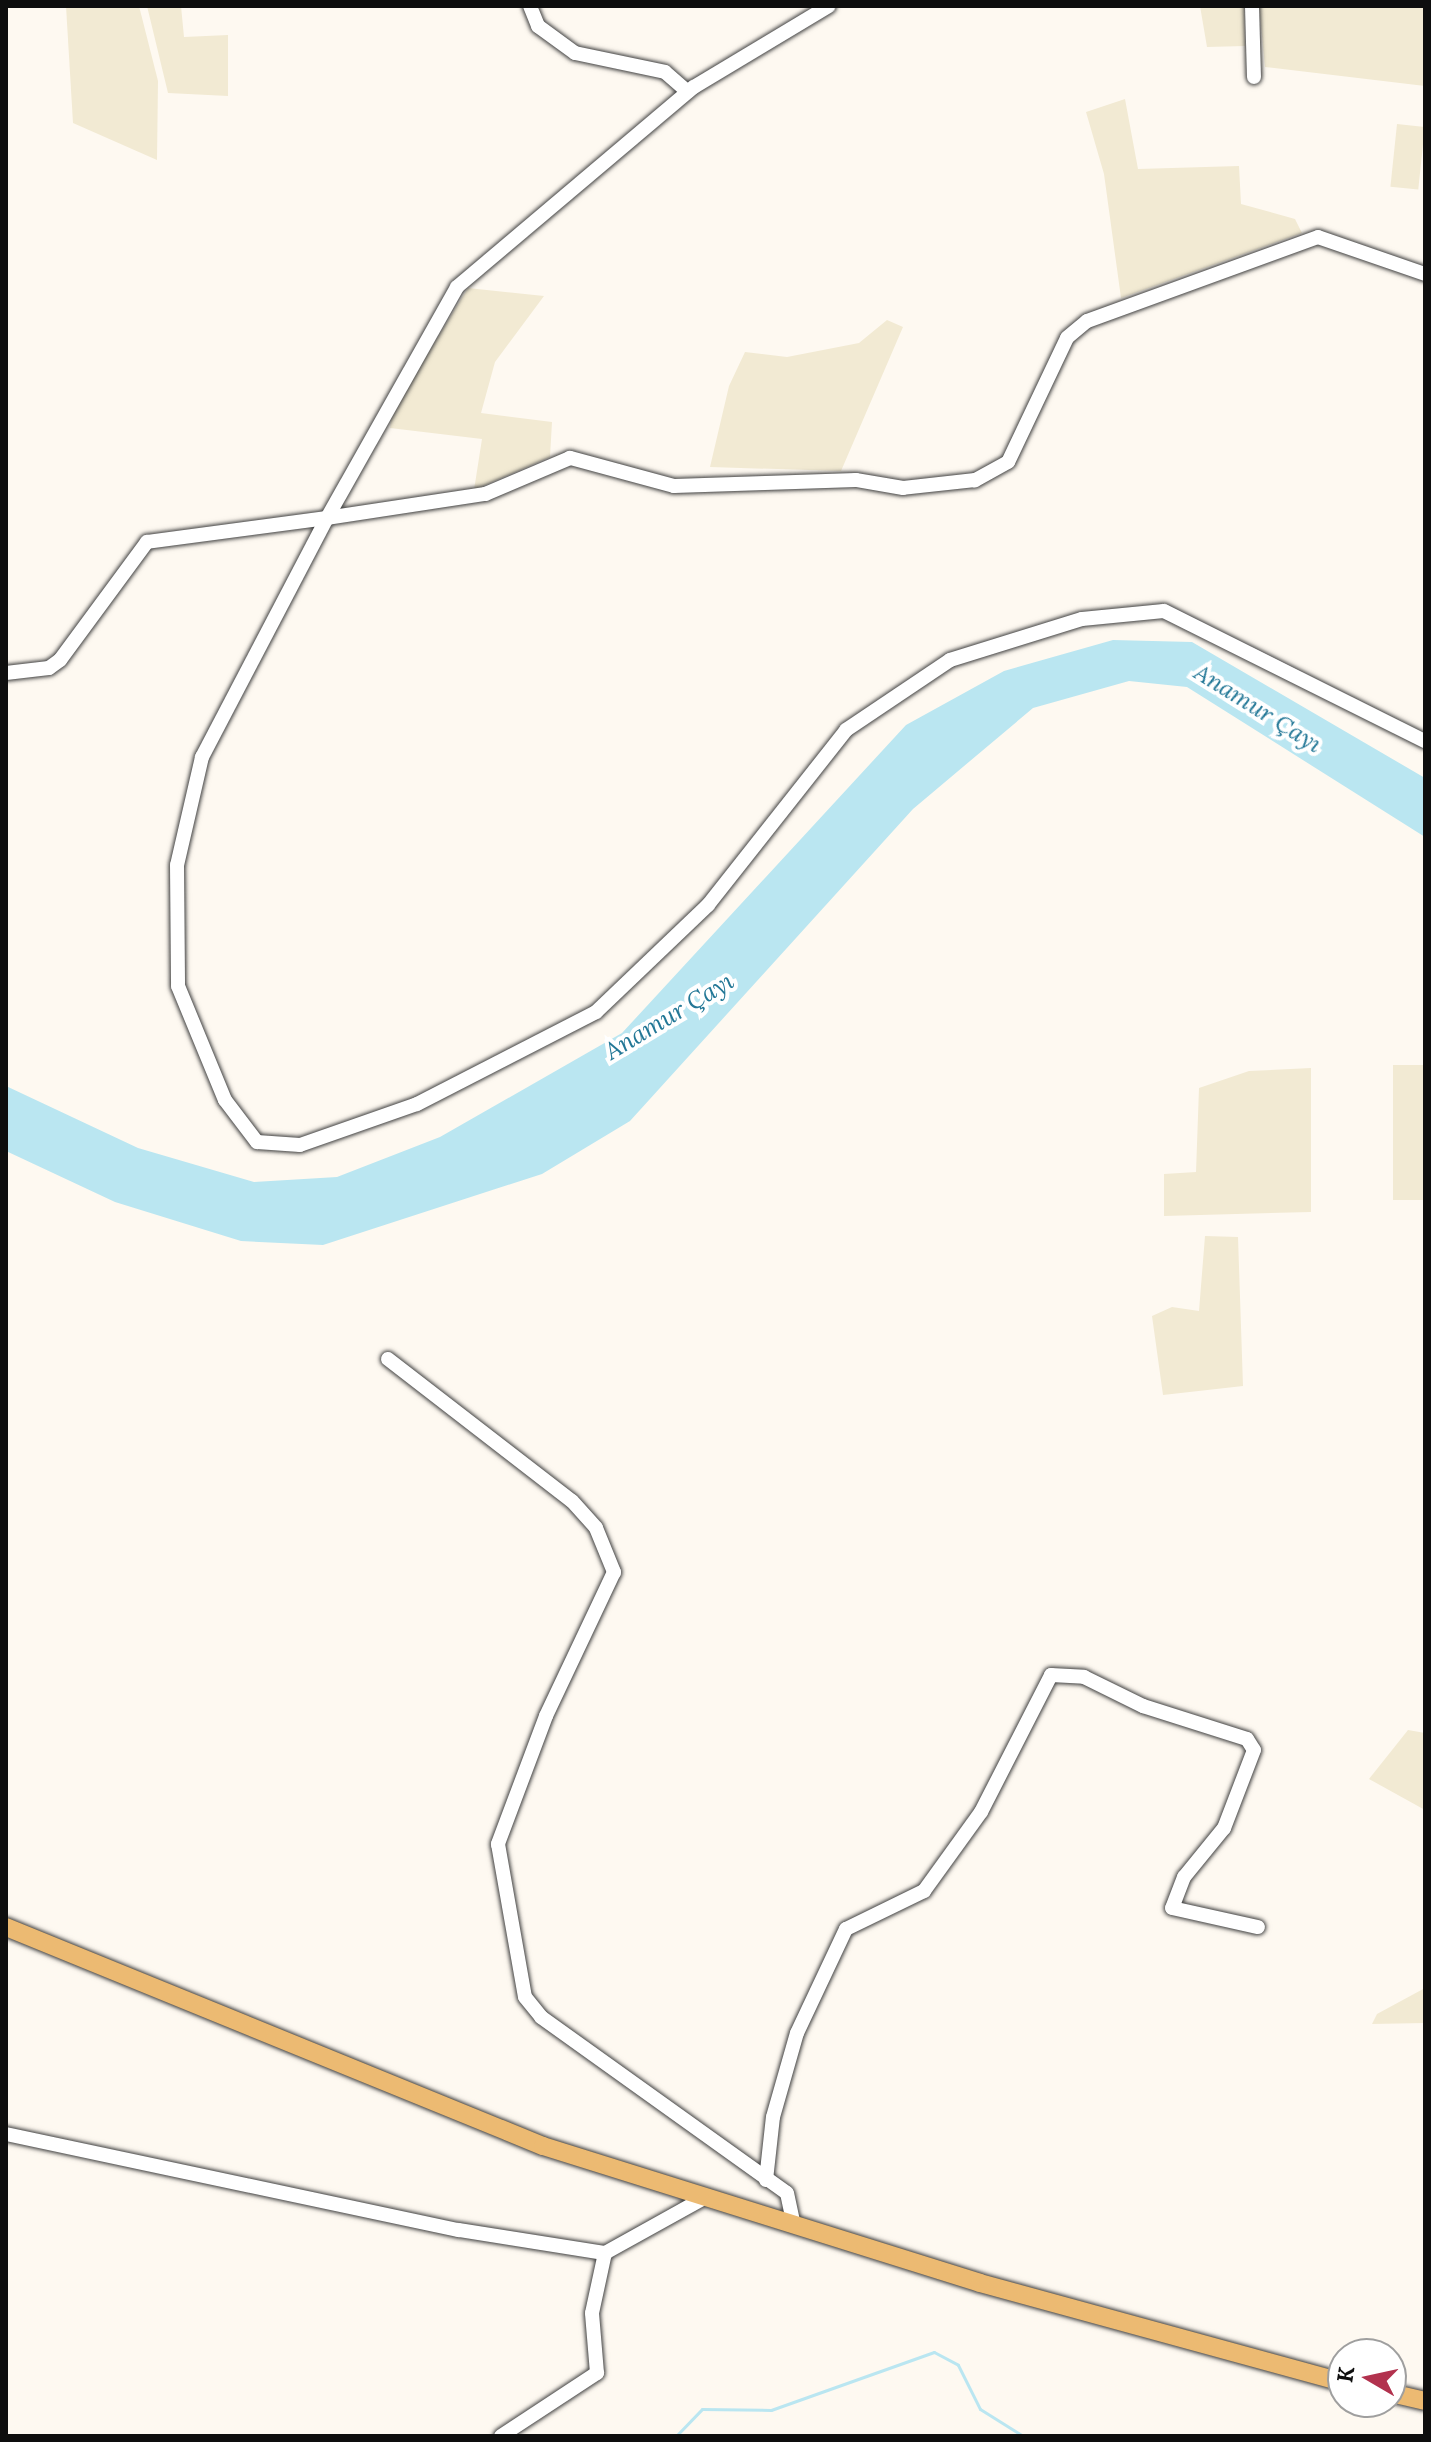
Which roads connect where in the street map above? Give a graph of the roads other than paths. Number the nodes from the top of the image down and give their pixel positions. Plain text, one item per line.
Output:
1 (530, 6) edge
2 (829, 6) edge
3 (1252, 6) edge
4 (1254, 77) dead end
5 (688, 92) junction
6 (1425, 274) edge
7 (327, 518) junction
8 (6, 673) edge
9 (1425, 741) edge
10 (388, 1359) dead end
11 (6, 1927) edge
12 (1258, 1927) dead end
13 (6, 2134) edge
14 (766, 2180) junction
15 (702, 2199) junction
16 (794, 2225) junction
17 (605, 2253) junction
18 (1327, 2377) edge
19 (501, 2436) edge

1 - 5 street
2 - 5 street
3 - 4 street
5 - 7 street
6 - 7 street
7 - 8 street
7 - 9 street
10 - 14 street
11 - 15 main road
12 - 14 street
13 - 17 street
14 - 16 street
15 - 16 main road
15 - 17 street
16 - 18 main road
17 - 19 street

